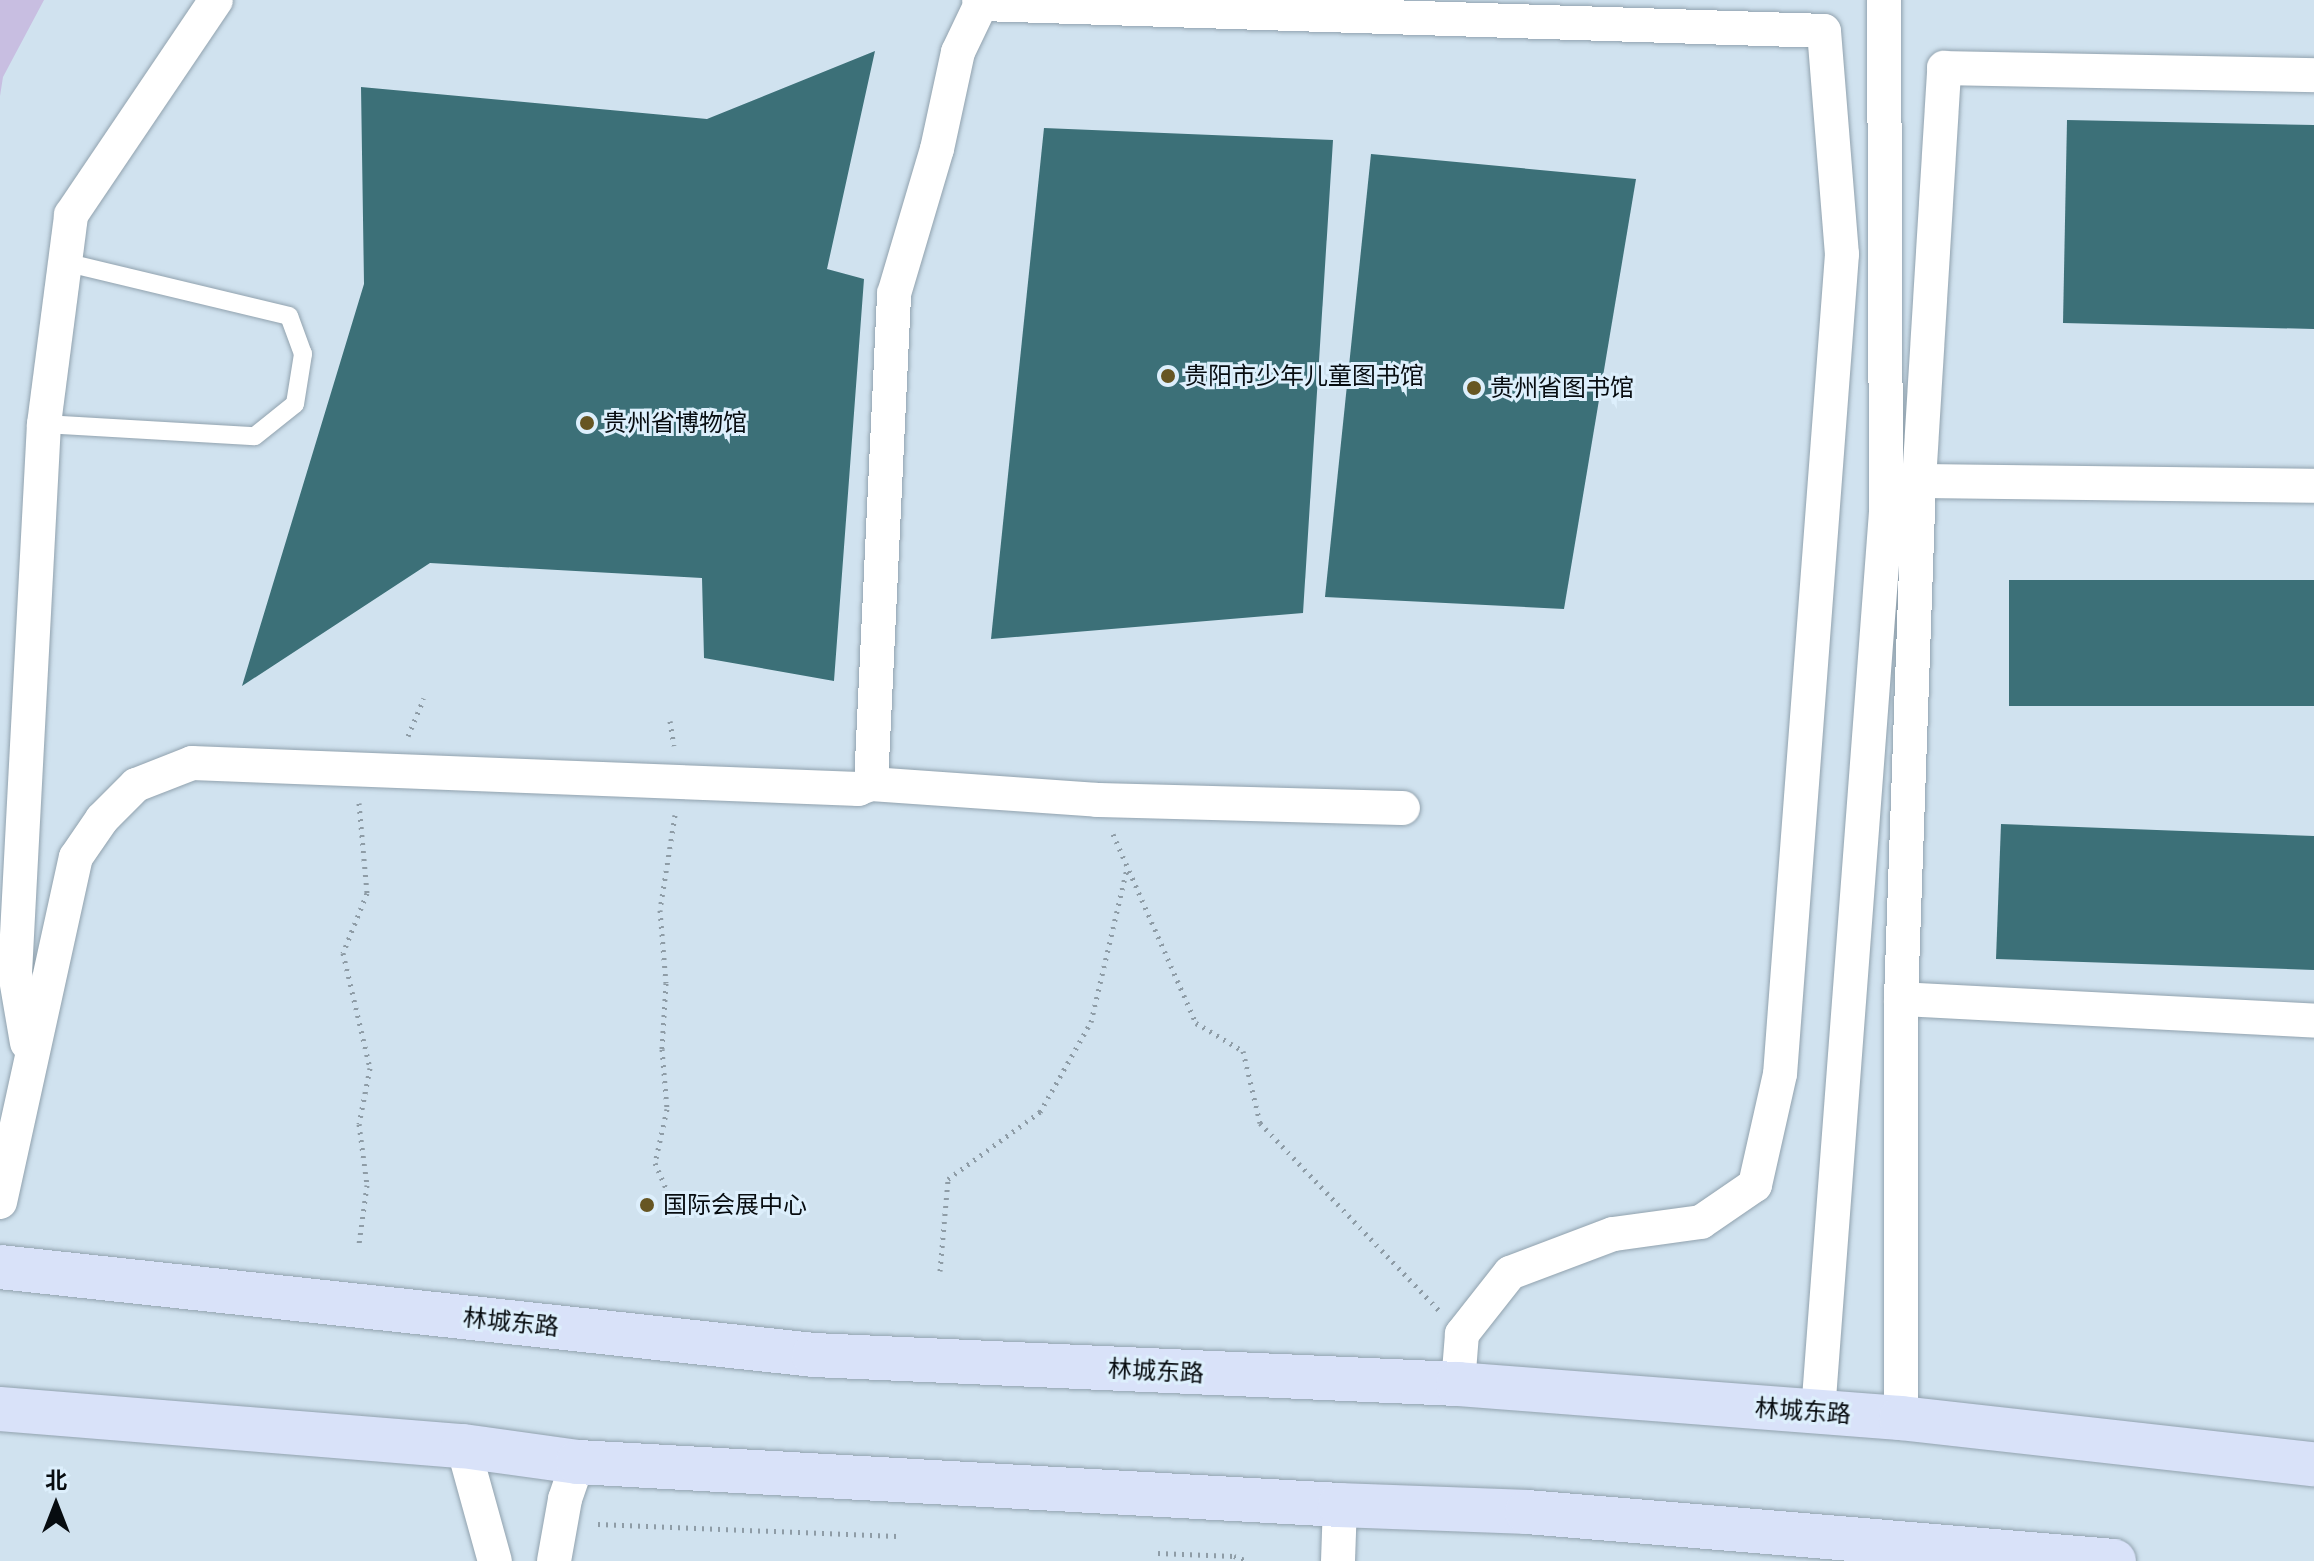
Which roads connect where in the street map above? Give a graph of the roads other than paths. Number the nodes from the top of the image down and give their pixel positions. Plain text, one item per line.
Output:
1 (216, 0) edge
2 (1884, 0) edge
3 (980, 2) edge
4 (2314, 75) edge
5 (64, 262) junction
6 (44, 424) junction
7 (1919, 481) junction
8 (2314, 486) edge
9 (871, 784) junction
10 (1403, 808) dead end
11 (1901, 999) junction
12 (2314, 1021) edge
13 (29, 1059) junction
14 (0, 1202) edge
15 (0, 1267) edge
16 (1458, 1384) junction
17 (0, 1409) edge
18 (1818, 1412) junction
19 (1901, 1418) junction
20 (463, 1446) junction
21 (578, 1462) junction
22 (2314, 1464) edge
23 (1340, 1505) junction
24 (495, 1561) edge
25 (554, 1561) edge
26 (1338, 1561) edge
27 (2114, 1561) edge

1 - 5 street
2 - 18 street
3 - 9 street
3 - 16 street
4 - 7 street
5 - 6 street
5 - 6 lane
6 - 13 street
7 - 8 street
7 - 11 street
9 - 10 street
9 - 13 street
11 - 12 street
11 - 19 street
13 - 14 street
15 - 16 main road, 林城东路
16 - 18 main road, 林城东路
17 - 20 main road
18 - 19 main road, 林城东路
19 - 22 main road, 林城东路
20 - 21 main road
20 - 24 street
21 - 23 main road
21 - 25 street
23 - 26 street
23 - 27 main road

